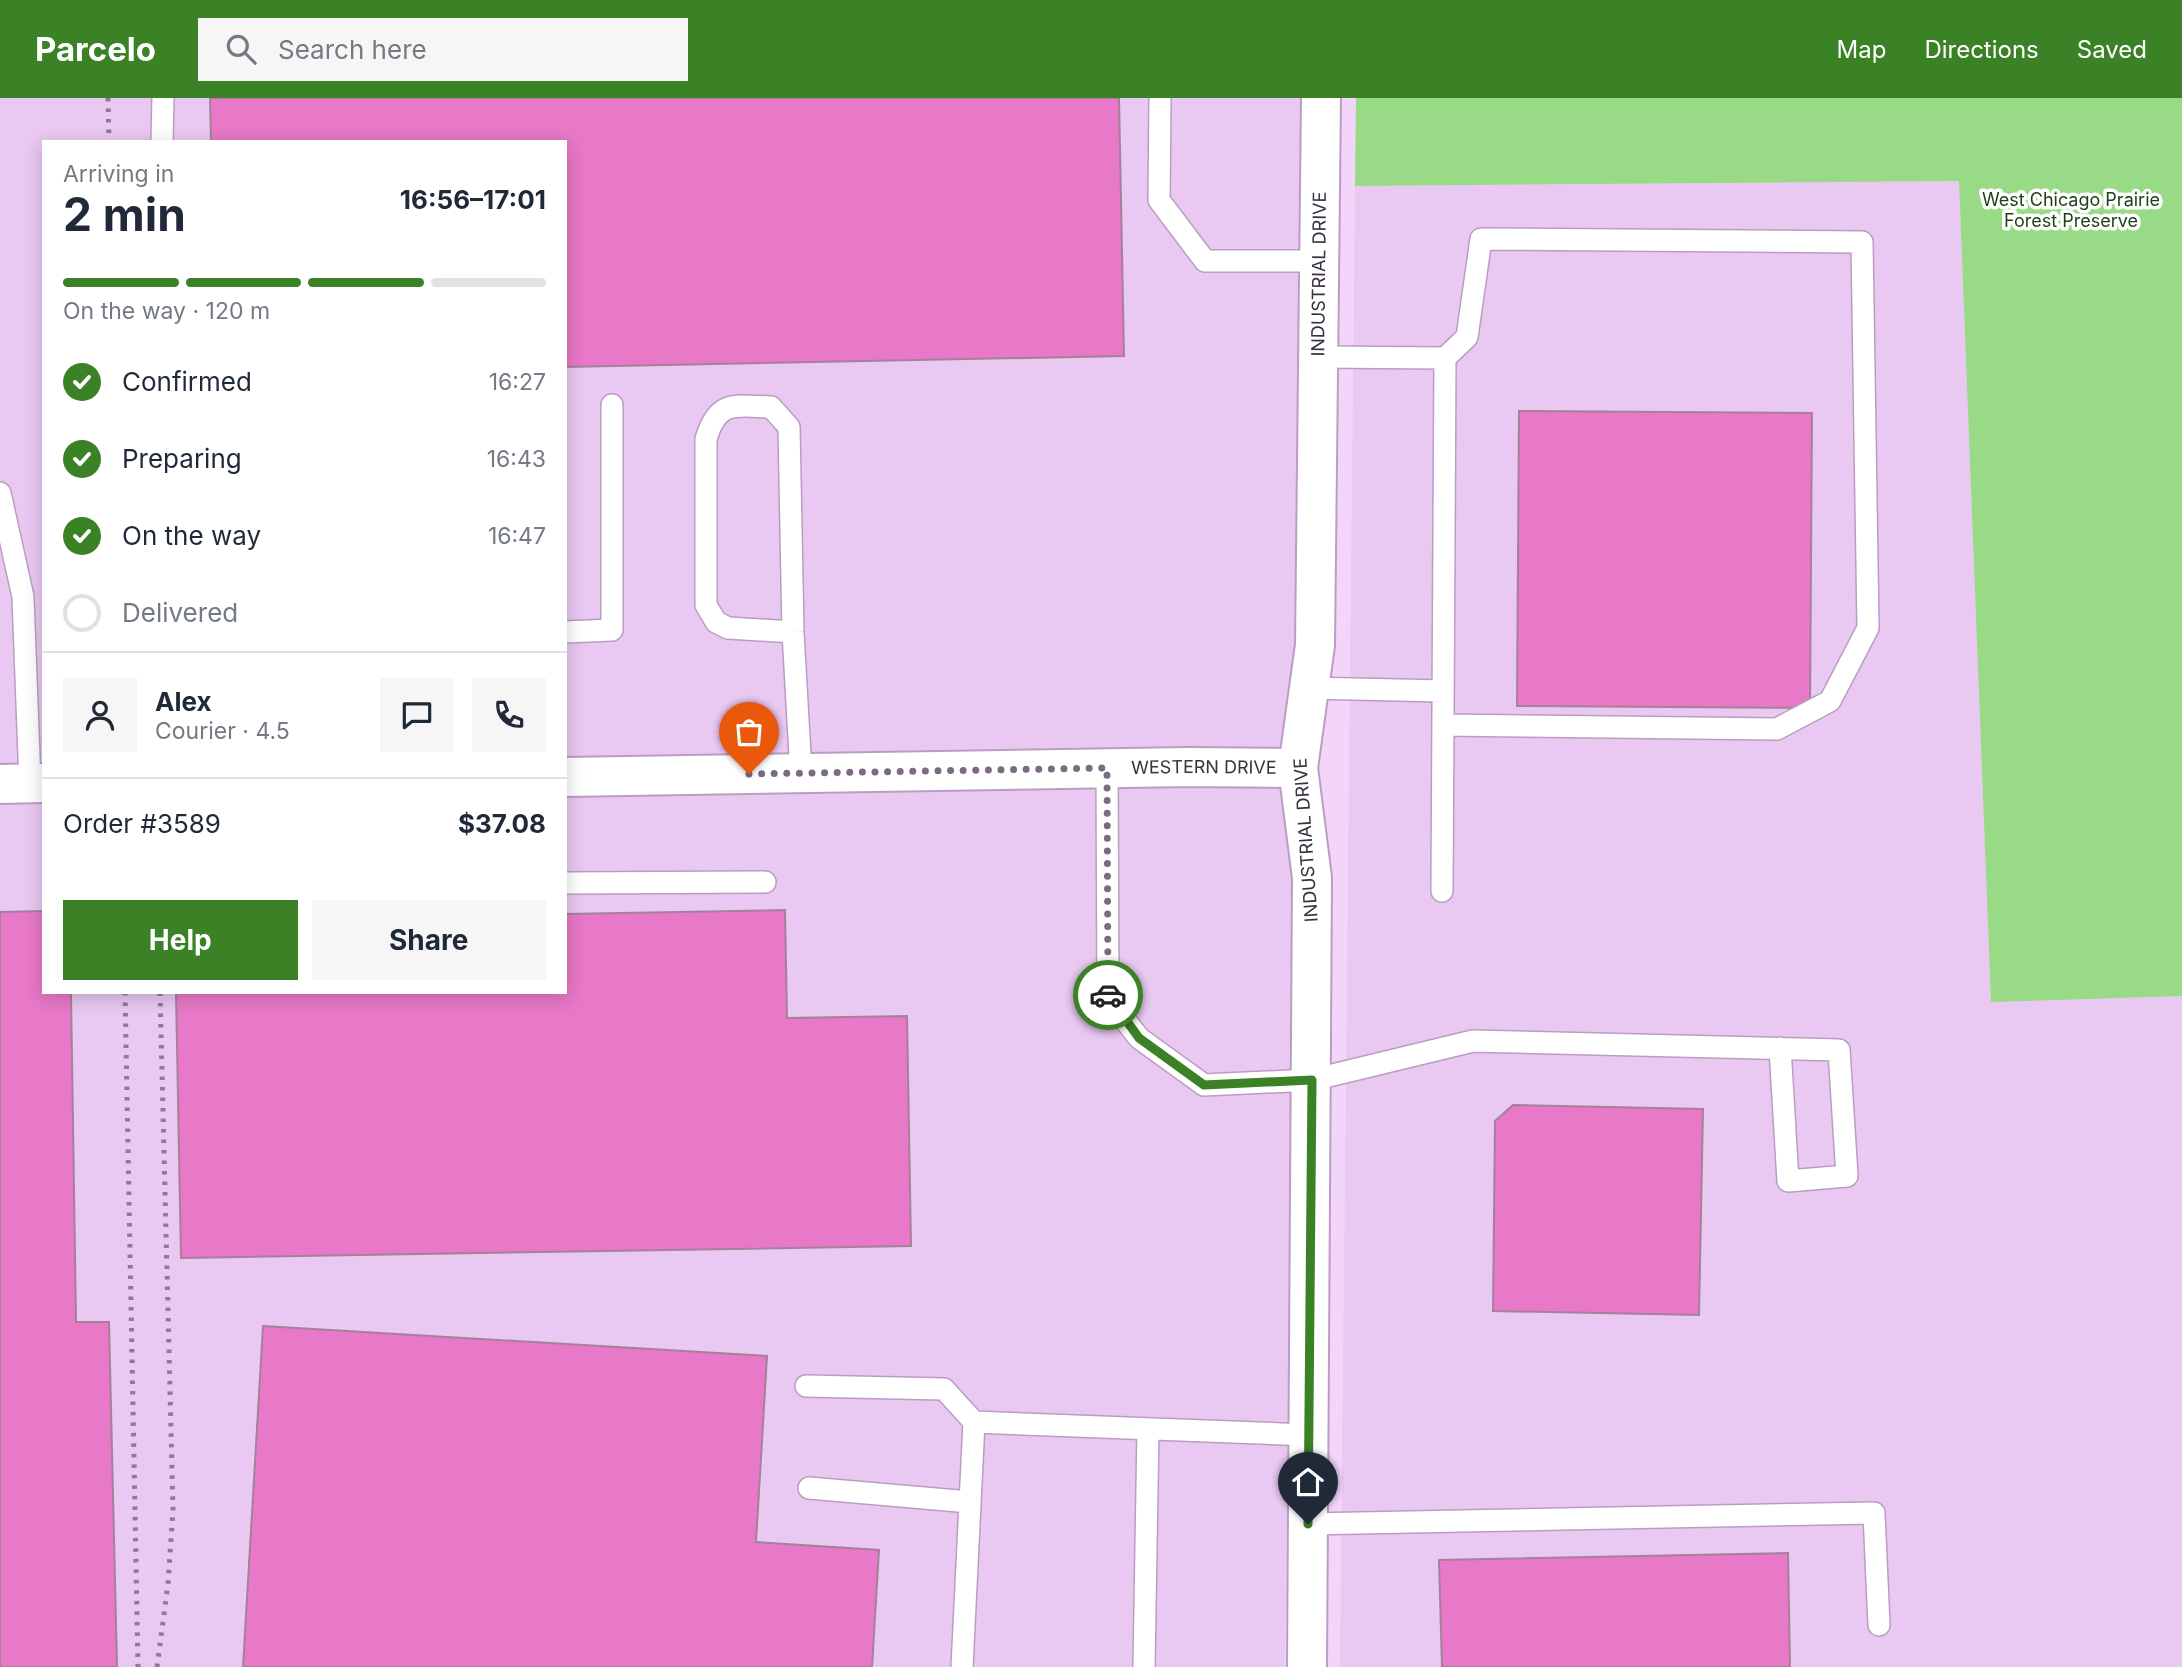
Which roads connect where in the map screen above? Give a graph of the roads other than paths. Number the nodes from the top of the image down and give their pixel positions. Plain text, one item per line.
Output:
1 (163, 98) edge
2 (1160, 98) edge
3 (1321, 98) edge
4 (162, 140) edge
5 (1319, 261) junction
6 (1318, 357) junction
7 (1445, 358) junction
8 (612, 405) dead end
9 (0, 493) edge
10 (567, 632) edge
11 (793, 632) junction
12 (1309, 688) junction
13 (1443, 691) junction
14 (1443, 725) junction
15 (1107, 768) junction
16 (1298, 768) junction
17 (801, 773) junction
18 (567, 777) edge
19 (24, 783) edge
20 (765, 881) dead end
21 (567, 883) edge
22 (1442, 891) dead end
23 (1780, 1048) junction
24 (1312, 1080) junction
25 (806, 1386) dead end
26 (974, 1422) junction
27 (1148, 1429) junction
28 (1308, 1435) junction
29 (809, 1488) dead end
30 (970, 1502) junction
31 (1308, 1524) junction
32 (1879, 1625) dead end
33 (962, 1667) edge
34 (1144, 1667) edge
35 (1307, 1667) edge

1 - 4 lane
2 - 5 lane
3 - 5 street, INDUSTRIAL DRIVE
5 - 6 street, INDUSTRIAL DRIVE
6 - 7 lane
6 - 12 street, INDUSTRIAL DRIVE
7 - 13 lane
7 - 14 lane
8 - 10 lane
9 - 19 lane
11 - 11 lane
11 - 17 lane
12 - 13 lane
12 - 16 street, INDUSTRIAL DRIVE
13 - 14 lane
14 - 22 lane
15 - 16 street, WESTERN DRIVE
15 - 17 street, WESTERN DRIVE
15 - 24 lane
16 - 24 street, INDUSTRIAL DRIVE
17 - 18 street, WESTERN DRIVE
20 - 21 lane
23 - 23 lane
23 - 24 lane
24 - 28 street, INDUSTRIAL DRIVE
25 - 26 lane
26 - 27 lane
26 - 30 lane
27 - 28 lane
27 - 34 lane
28 - 31 street, INDUSTRIAL DRIVE
29 - 30 lane
30 - 33 lane
31 - 32 lane
31 - 35 street, INDUSTRIAL DRIVE

